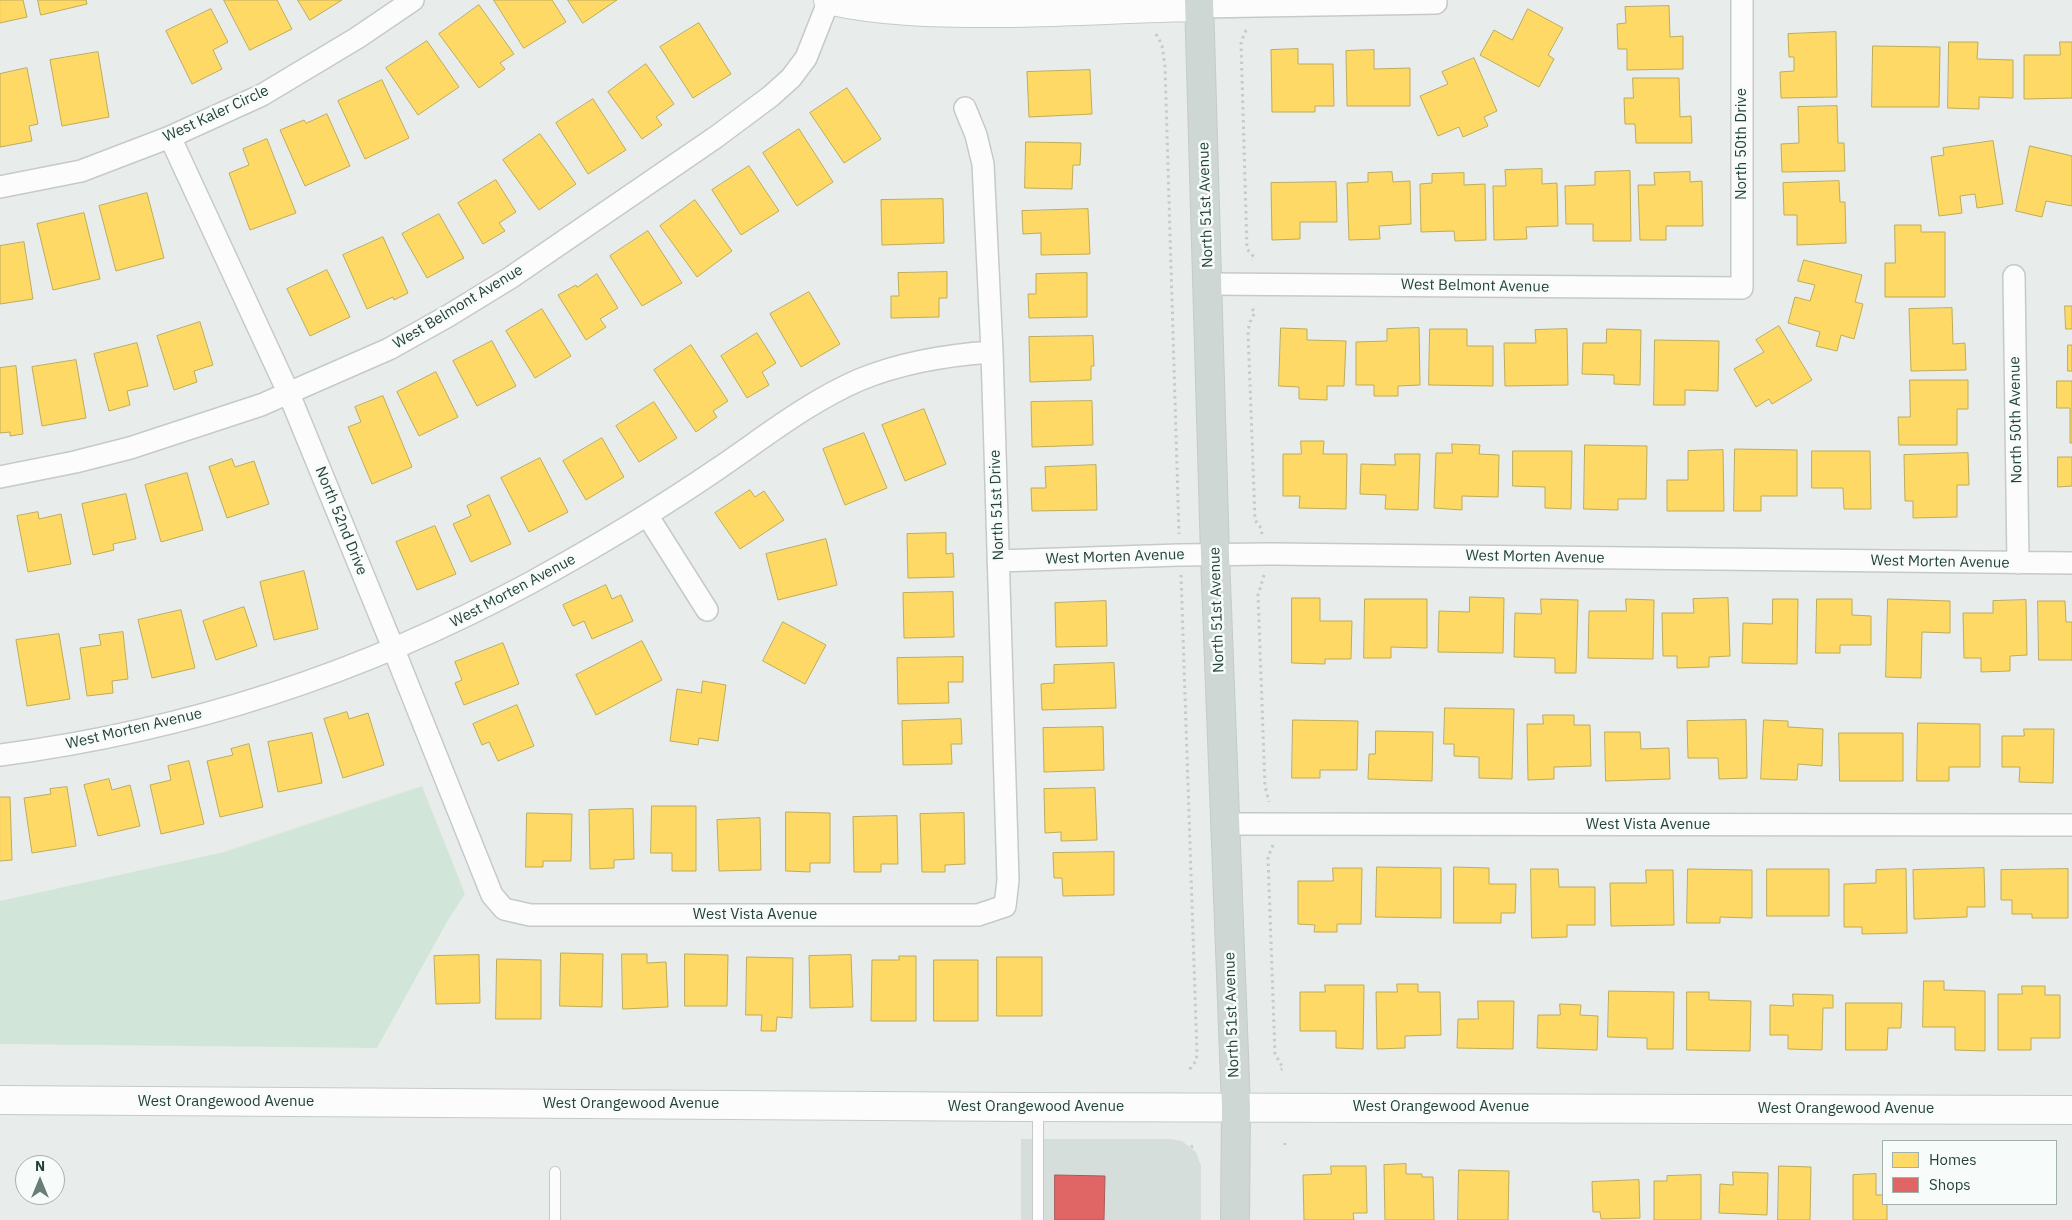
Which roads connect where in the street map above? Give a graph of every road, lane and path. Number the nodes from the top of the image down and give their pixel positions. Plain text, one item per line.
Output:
1 (413, 0) edge
2 (828, 0) edge
3 (1742, 0) edge
4 (1200, 3) edge
5 (1436, 3) dead end
6 (1246, 30) dead end
7 (965, 108) dead end
8 (170, 137) junction
9 (0, 187) edge
10 (1252, 260) dead end
11 (2014, 276) dead end
12 (1208, 284) junction
13 (1742, 288) joint
14 (1252, 310) dead end
15 (992, 352) junction
16 (289, 394) junction
17 (0, 477) edge
18 (647, 515) junction
19 (1264, 554) junction
20 (1215, 555) junction
21 (998, 561) junction
22 (2018, 563) junction
23 (2072, 563) edge
24 (707, 610) dead end
25 (394, 650) junction
26 (0, 755) edge
27 (1225, 824) junction
28 (1273, 825) junction
29 (2072, 826) edge
30 (1005, 906) joint
31 (504, 909) joint
32 (1281, 1070) dead end
33 (0, 1100) edge
34 (1038, 1107) junction
35 (1236, 1107) junction
36 (2072, 1110) edge
37 (554, 1172) dead end
38 (555, 1220) edge
39 (1038, 1220) edge
40 (1235, 1220) edge

1 - 8 street, West Kaler Circle
2 - 4 street
2 - 16 street, West Belmont Avenue
3 - 13 street, North 50th Drive
4 - 5 street
4 - 12 main road, North 51st Avenue
6 - 10 path
7 - 15 street, North 51st Drive
8 - 9 street, West Kaler Circle
8 - 16 street, North 52nd Drive
11 - 22 street, North 50th Avenue
12 - 13 street, West Belmont Avenue
12 - 20 main road, North 51st Avenue
14 - 19 path
15 - 18 street, West Morten Avenue
15 - 21 street, North 51st Drive
16 - 17 street, West Belmont Avenue
16 - 25 street, North 52nd Drive
18 - 24 street
18 - 25 street, West Morten Avenue
19 - 20 street, West Morten Avenue
19 - 22 street, West Morten Avenue
19 - 28 path
20 - 21 street, West Morten Avenue
20 - 27 main road, North 51st Avenue
21 - 30 street, North 51st Drive
22 - 23 street, West Morten Avenue
25 - 26 street, West Morten Avenue
25 - 31 street, North 52nd Drive
27 - 28 street, West Vista Avenue
27 - 35 main road, North 51st Avenue
28 - 29 street, West Vista Avenue
28 - 32 path
30 - 31 street, West Vista Avenue
33 - 34 street, West Orangewood Avenue
34 - 35 street, West Orangewood Avenue
34 - 39 lane
35 - 36 street, West Orangewood Avenue
35 - 40 main road, North 51st Avenue
37 - 38 lane

